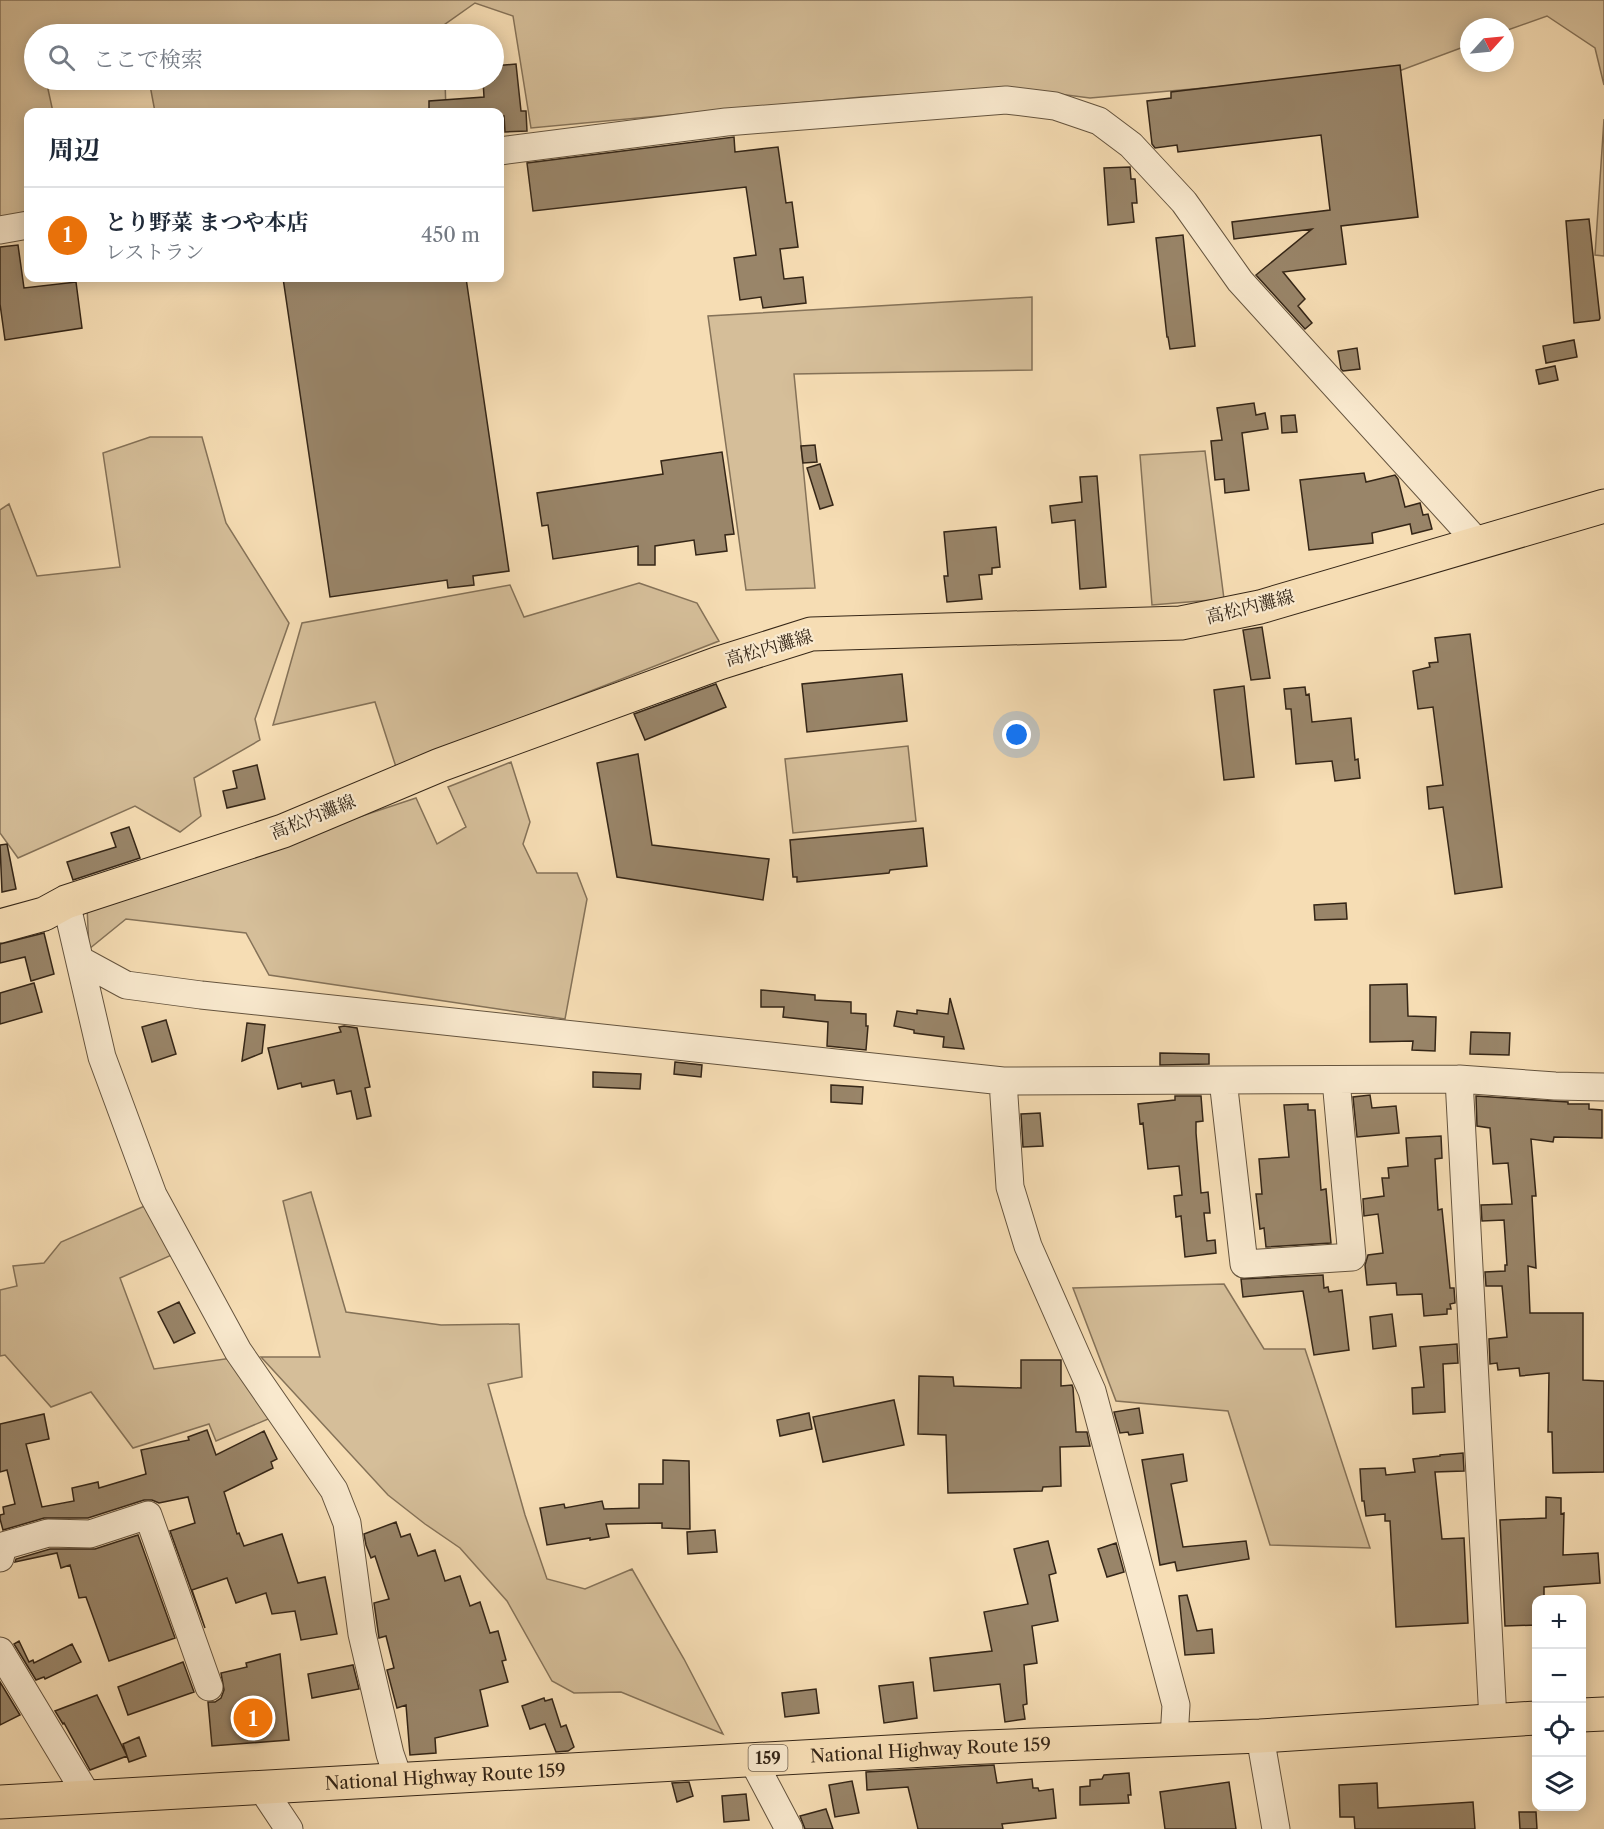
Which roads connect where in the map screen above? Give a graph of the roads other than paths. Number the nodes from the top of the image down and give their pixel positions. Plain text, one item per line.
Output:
1 (504, 150) edge
2 (24, 226) edge
3 (0, 230) edge
4 (1604, 506) edge
5 (1479, 544) junction
6 (66, 902) junction
7 (0, 926) edge
8 (80, 960) junction
9 (1223, 1080) junction
10 (1336, 1080) junction
11 (1459, 1080) junction
12 (1003, 1081) junction
13 (1604, 1087) edge
14 (0, 1558) edge
15 (0, 1651) edge
16 (209, 1686) dead end
17 (1604, 1713) edge
18 (1586, 1715) edge
19 (1532, 1718) edge
20 (1493, 1720) junction
21 (1260, 1736) junction
22 (1173, 1738) junction
23 (752, 1759) junction
24 (399, 1780) junction
25 (261, 1787) junction
26 (88, 1797) junction
27 (0, 1802) edge
28 (289, 1829) edge
29 (789, 1829) edge
30 (1276, 1829) edge

1 - 5 street
2 - 3 street
4 - 5 main road, 高松内灘線
5 - 6 main road, 高松内灘線
6 - 7 main road, 高松内灘線
6 - 8 street
8 - 12 street
8 - 24 street
9 - 10 street
9 - 10 street
9 - 12 street
10 - 11 street
11 - 13 street
11 - 20 street
12 - 22 street
14 - 16 street
15 - 26 street
17 - 18 main road
19 - 20 main road, National Highway Route 159 / 159
20 - 21 main road, National Highway Route 159 / 159
21 - 22 main road, National Highway Route 159 / 159
21 - 30 street
22 - 23 main road, National Highway Route 159 / 159
23 - 24 main road, National Highway Route 159 / 159
23 - 29 street
24 - 25 main road, National Highway Route 159 / 159
25 - 26 main road, National Highway Route 159 / 159
25 - 28 street
26 - 27 main road, National Highway Route 159 / 159

